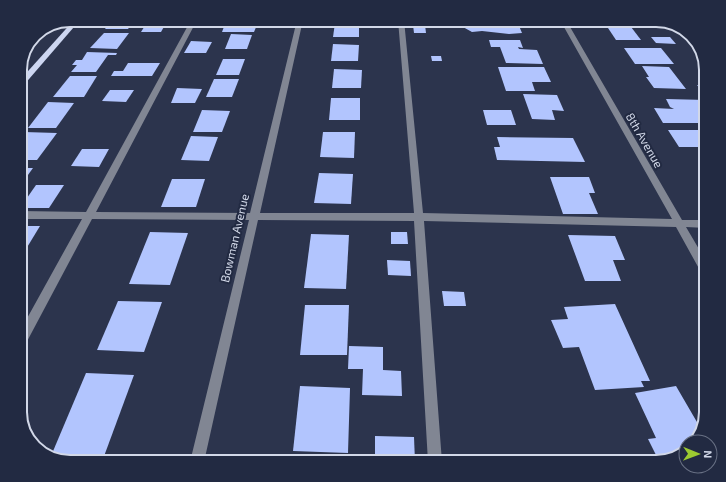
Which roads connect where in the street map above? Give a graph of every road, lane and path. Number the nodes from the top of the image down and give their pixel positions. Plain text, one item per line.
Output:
1 (71, 27) edge
2 (190, 27) edge
3 (298, 27) edge
4 (402, 27) edge
5 (567, 27) edge
6 (27, 76) edge
7 (27, 215) edge
8 (88, 215) junction
9 (253, 216) junction
10 (419, 217) junction
11 (678, 223) junction
12 (699, 224) edge
13 (699, 259) edge
14 (27, 330) edge
15 (199, 455) edge
16 (435, 455) edge

1 - 6 main road
2 - 8 street
3 - 9 street, Bowman Avenue
4 - 10 street
5 - 11 street, 8th Avenue
7 - 8 street
8 - 9 street
8 - 14 street
9 - 10 street
9 - 15 street, Bowman Avenue
10 - 11 street
10 - 16 street
11 - 12 street
11 - 13 street, 8th Avenue

